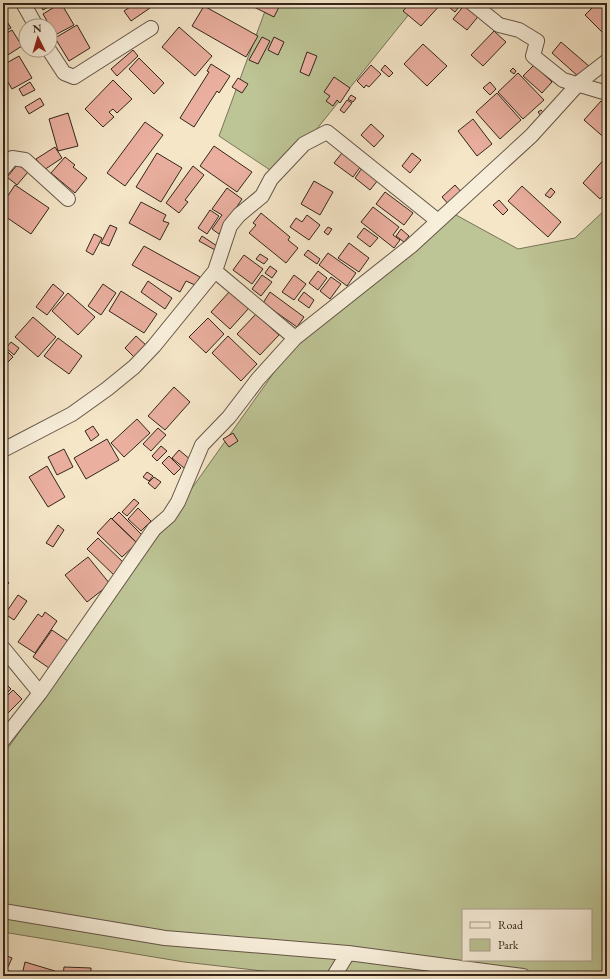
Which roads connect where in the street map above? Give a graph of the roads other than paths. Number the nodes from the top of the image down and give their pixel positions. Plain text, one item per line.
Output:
1 (23, 3) edge
2 (472, 3) edge
3 (31, 18) edge
4 (151, 28) dead end
5 (54, 58) edge
6 (607, 61) edge
7 (578, 84) junction
8 (607, 93) edge
9 (3, 169) edge
10 (68, 199) dead end
11 (438, 221) junction
12 (215, 271) junction
13 (295, 338) junction
14 (3, 450) edge
15 (3, 648) edge
16 (40, 693) junction
17 (3, 740) edge
18 (3, 912) edge
19 (348, 953) junction
20 (477, 973) edge
21 (334, 976) edge
22 (523, 976) edge

1 - 3 street
2 - 7 street
4 - 5 street
6 - 7 street
7 - 8 street
7 - 11 street
9 - 10 street
11 - 12 street
11 - 13 street
12 - 13 street
12 - 14 street
13 - 16 street
15 - 16 street
16 - 17 street
18 - 19 street
19 - 20 street
19 - 21 street
20 - 22 street

